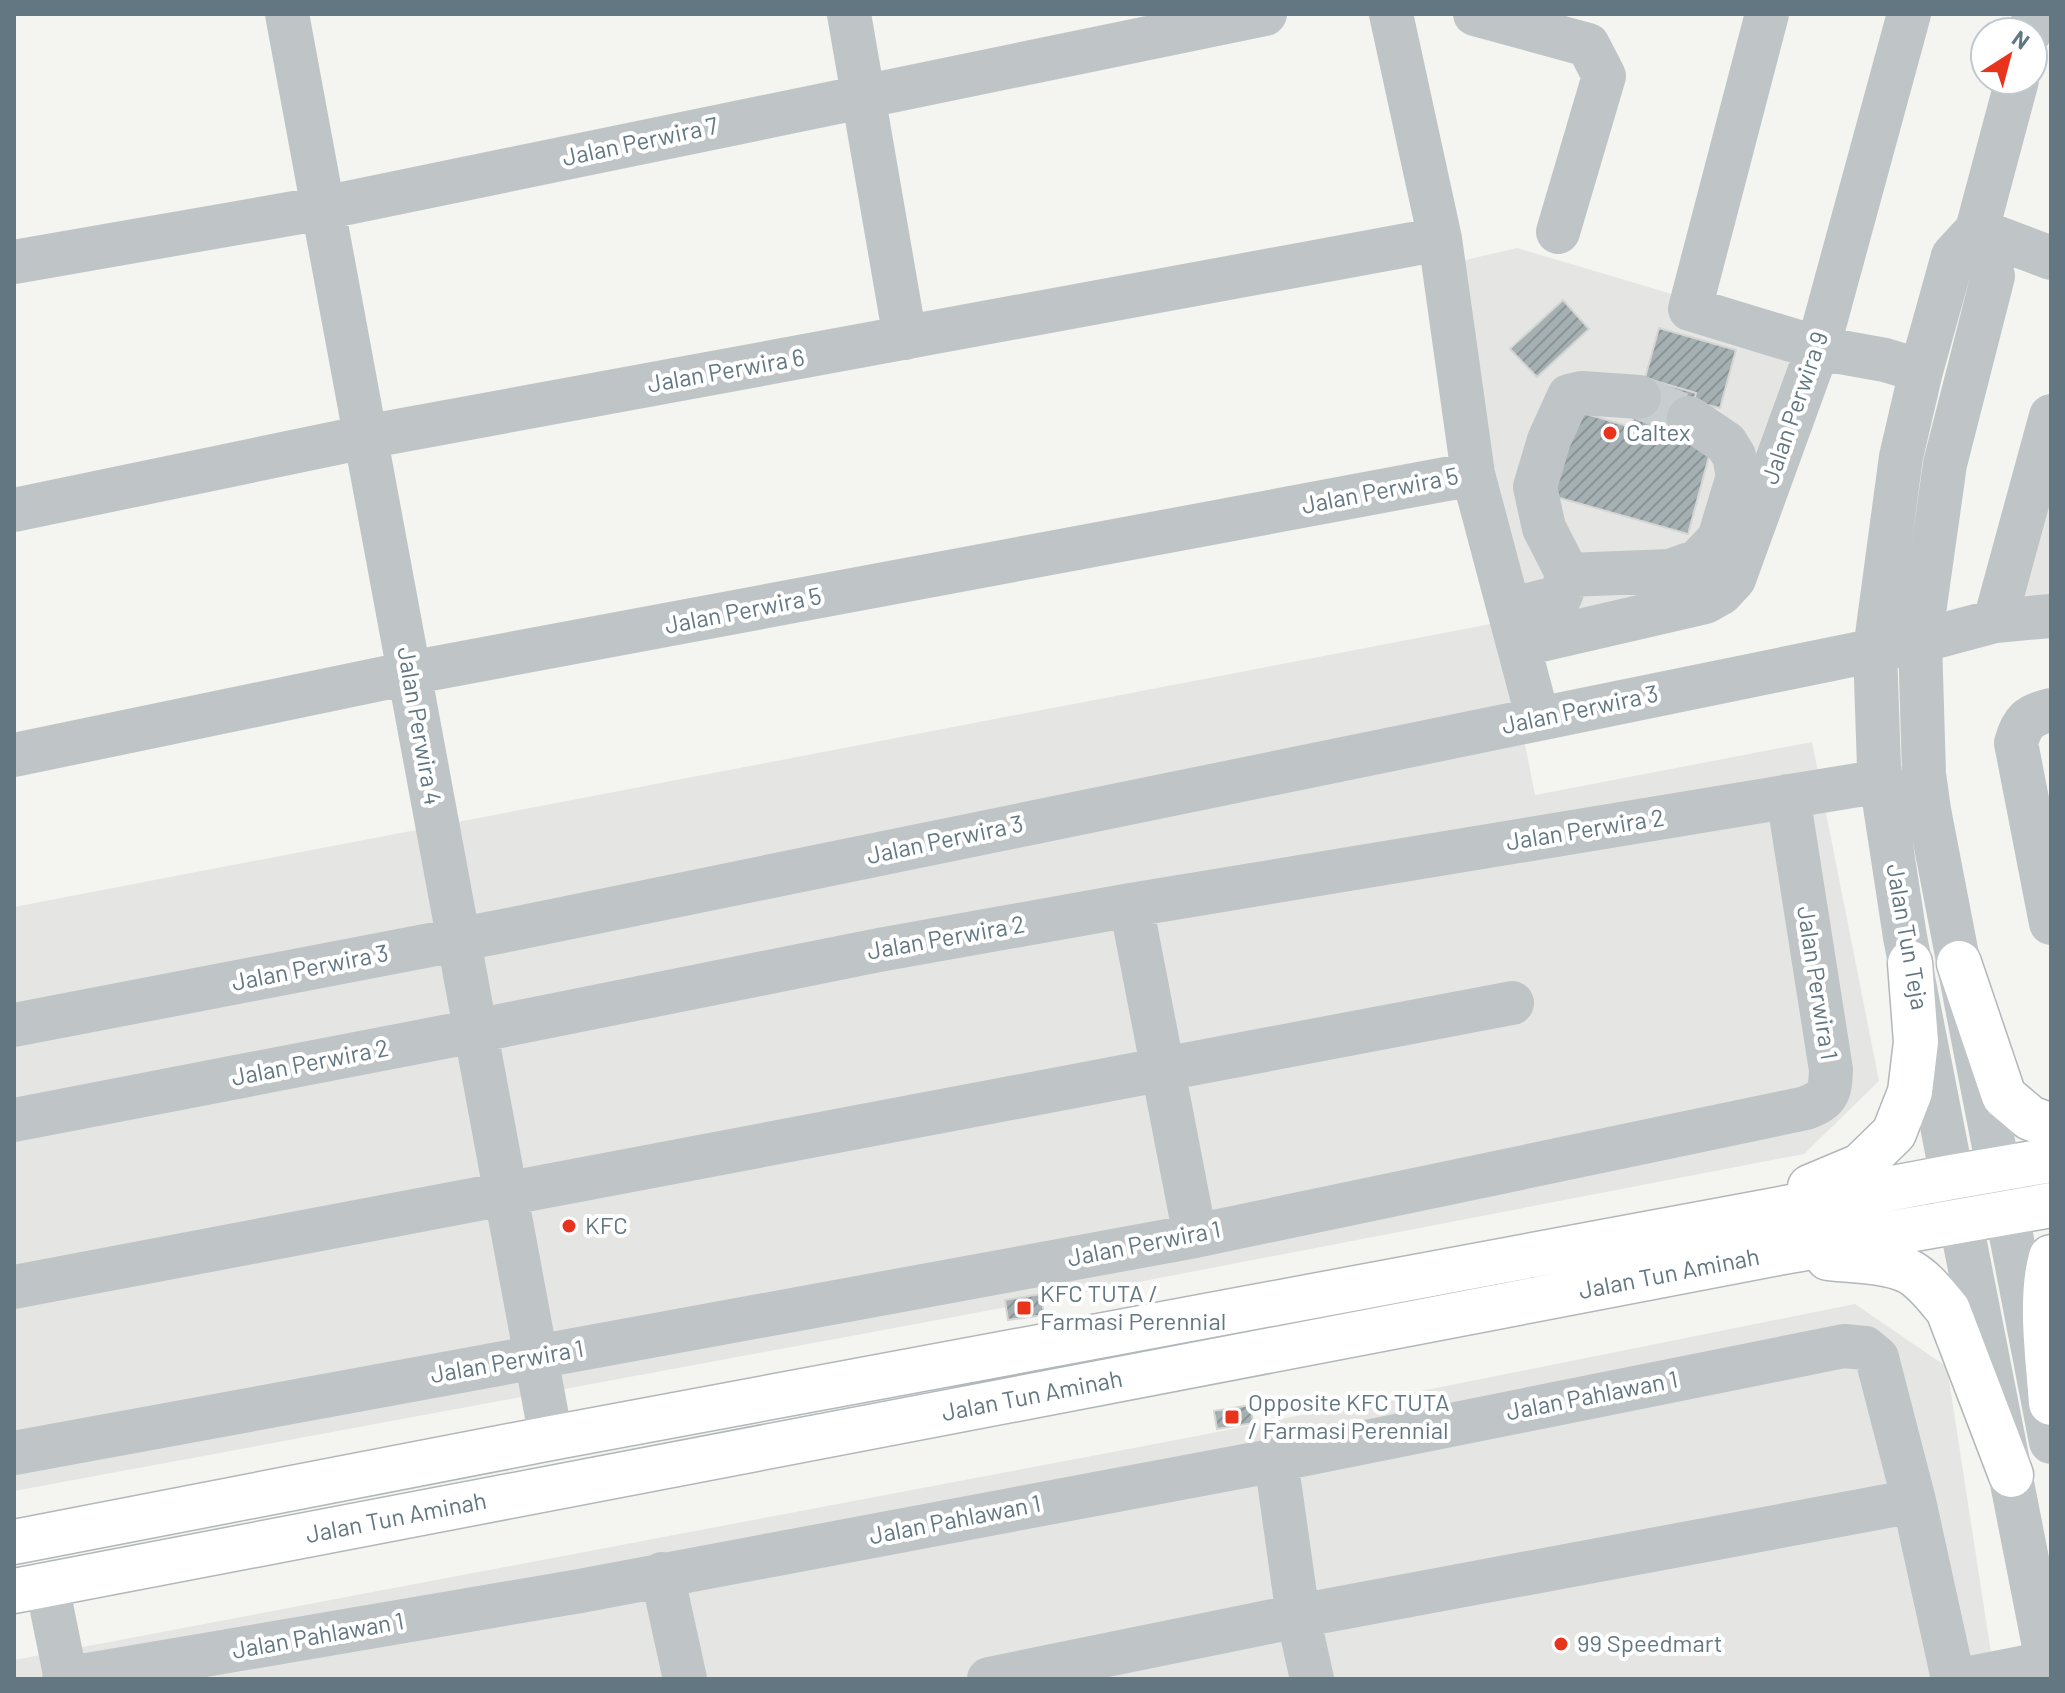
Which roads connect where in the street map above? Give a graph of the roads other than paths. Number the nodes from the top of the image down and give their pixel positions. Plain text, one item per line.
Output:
1 (287, 14) edge
2 (849, 14) edge
3 (1265, 14) edge
4 (1391, 14) edge
5 (1475, 14) edge
6 (1767, 14) edge
7 (1909, 14) edge
8 (864, 96) junction
9 (2013, 96) edge
10 (323, 208) junction
11 (1977, 230) junction
12 (1558, 232) dead end
13 (1440, 239) junction
14 (2051, 258) edge
15 (14, 262) edge
16 (905, 338) junction
17 (1818, 348) junction
18 (1921, 371) junction
19 (1639, 397) tunnel mouth
20 (2051, 416) edge
21 (1689, 418) tunnel mouth
22 (365, 437) junction
23 (1473, 474) junction
24 (14, 510) edge
25 (1568, 575) junction
26 (2051, 616) edge
27 (1995, 621) junction
28 (1514, 628) junction
29 (1920, 641) junction
30 (1875, 650) junction
31 (409, 673) junction
32 (2051, 710) edge
33 (1538, 719) junction
34 (14, 755) edge
35 (1884, 792) junction
36 (1789, 808) junction
37 (1131, 905) junction
38 (2051, 923) edge
39 (458, 939) junction
40 (1910, 963) junction
41 (1959, 963) junction
42 (1512, 1003) dead end
43 (14, 1025) edge
44 (475, 1031) junction
45 (1162, 1070) junction
46 (14, 1120) edge
47 (2051, 1126) edge
48 (2051, 1160) edge
49 (1998, 1169) junction
50 (1952, 1177) junction
51 (505, 1193) junction
52 (2051, 1205) edge
53 (2007, 1213) junction
54 (1742, 1216) junction
55 (1960, 1219) junction
56 (1195, 1236) junction
57 (1778, 1253) junction
58 (2051, 1257) edge
59 (14, 1287) edge
60 (535, 1357) junction
61 (2051, 1403) edge
62 (551, 1438) junction
63 (2051, 1442) edge
64 (14, 1453) edge
65 (1276, 1460) junction
66 (2011, 1475) junction
67 (1914, 1501) junction
68 (14, 1542) edge
69 (662, 1574) junction
70 (31, 1588) edge
71 (1298, 1616) junction
72 (2051, 1647) edge
73 (2051, 1662) edge
74 (65, 1679) edge
75 (685, 1679) edge
76 (989, 1679) edge
77 (1312, 1679) edge
78 (1953, 1679) edge
79 (1965, 1679) edge

1 - 10 street, Jalan Perwira 4
2 - 8 street
3 - 8 street, Jalan Perwira 7
4 - 13 street
5 - 12 street
6 - 17 street
7 - 17 street, Jalan Perwira 9
8 - 10 street, Jalan Perwira 7
8 - 16 street
9 - 11 street, Jalan Tun Teja
10 - 15 street, Jalan Perwira 7
10 - 22 street, Jalan Perwira 4
11 - 14 street
11 - 18 street, Jalan Tun Teja
11 - 29 street, Jalan Tun Teja
13 - 16 street, Jalan Perwira 6
13 - 23 street
16 - 22 street, Jalan Perwira 6
17 - 18 street
17 - 28 street, Jalan Perwira 9
18 - 30 street, Jalan Tun Teja
19 - 25 street
20 - 27 street
21 - 25 street
22 - 24 street, Jalan Perwira 6
22 - 31 street, Jalan Perwira 4
23 - 28 street
23 - 31 street, Jalan Perwira 5
25 - 28 street
26 - 27 street, Jalan Perwira 3
27 - 29 street, Jalan Perwira 3
28 - 33 street
29 - 30 street, Jalan Perwira 3
29 - 41 street, Jalan Tun Teja
30 - 33 street, Jalan Perwira 3
30 - 35 street, Jalan Tun Teja
31 - 34 street, Jalan Perwira 5
31 - 39 street, Jalan Perwira 4
32 - 38 street
33 - 39 street, Jalan Perwira 3
35 - 36 street, Jalan Perwira 2
35 - 40 street, Jalan Tun Teja
36 - 37 street, Jalan Perwira 2
36 - 56 street, Jalan Perwira 1
37 - 44 street, Jalan Perwira 2
37 - 45 street
39 - 43 street, Jalan Perwira 3
39 - 44 street, Jalan Perwira 4
40 - 50 street, Jalan Tun Teja
40 - 54 main road
41 - 47 main road
41 - 49 street, Jalan Tun Teja
42 - 45 street
44 - 46 street, Jalan Perwira 2
44 - 51 street, Jalan Perwira 4
45 - 51 street
45 - 56 street
48 - 49 main road, Jalan Tun Aminah
49 - 50 main road, Jalan Tun Aminah
49 - 53 street, Jalan Tun Teja
50 - 54 main road, Jalan Tun Aminah
50 - 55 street, Jalan Tun Teja
51 - 59 street
51 - 60 street, Jalan Perwira 4
52 - 53 main road, Jalan Tun Aminah
53 - 55 main road, Jalan Tun Aminah
53 - 63 street, Jalan Tun Teja
54 - 62 main road, Jalan Tun Aminah
55 - 57 main road, Jalan Tun Aminah
55 - 66 street, Jalan Tun Teja
56 - 60 street, Jalan Perwira 1
57 - 66 main road
57 - 70 main road, Jalan Tun Aminah
58 - 61 main road
60 - 62 street, Jalan Perwira 4
60 - 64 street, Jalan Perwira 1
62 - 68 main road, Jalan Tun Aminah
65 - 67 street, Jalan Pahlawan 1
65 - 69 street, Jalan Pahlawan 1
65 - 71 street
66 - 72 street, Jalan Tun Teja
67 - 71 street
67 - 78 street
69 - 74 street, Jalan Pahlawan 1
69 - 75 street
70 - 74 street
71 - 76 street
71 - 77 street
73 - 79 street

